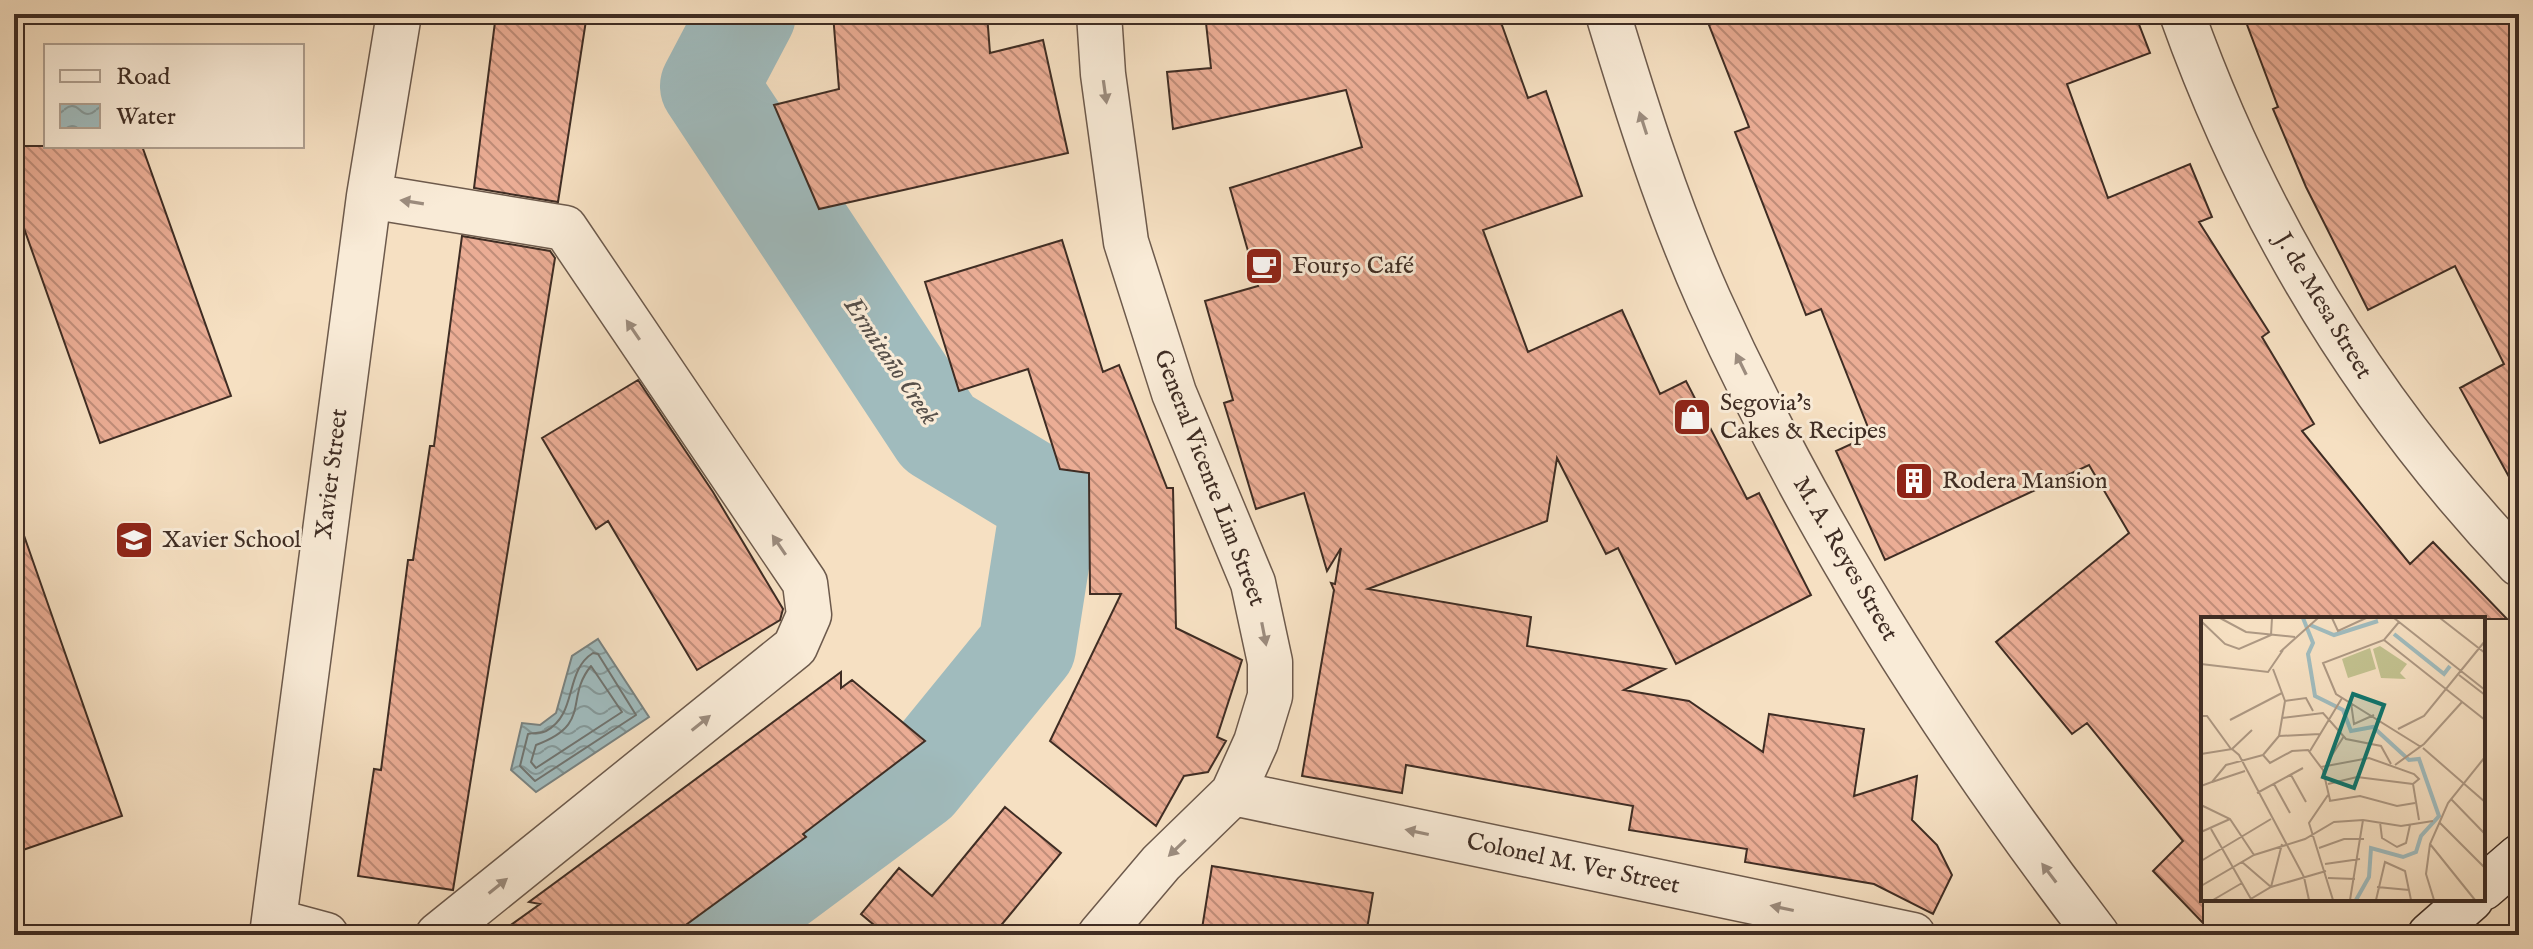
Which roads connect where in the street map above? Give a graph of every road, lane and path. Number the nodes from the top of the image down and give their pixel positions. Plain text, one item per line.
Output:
1 (399, 14) edge
2 (1099, 14) edge
3 (1608, 14) edge
4 (2182, 14) edge
5 (369, 196) junction
6 (2519, 564) edge
7 (1233, 793) junction
8 (2519, 857) edge
9 (2485, 886) edge
10 (2469, 901) edge
11 (273, 928) edge
12 (326, 935) edge
13 (438, 935) edge
14 (1100, 935) edge
15 (1913, 935) edge
16 (2097, 935) edge
17 (2430, 935) edge

1 - 5 street, Xavier Street
2 -> 7 street, General Vicente Lim Street
16 -> 3 street, M. A. Reyes Street
4 - 6 street, J. de Mesa Street
5 - 11 street, Xavier Street
13 -> 5 street
7 -> 14 street, General Vicente Lim Street
15 -> 7 street, Colonel M. Ver Street
8 - 9 street
10 - 17 street
11 - 12 street

